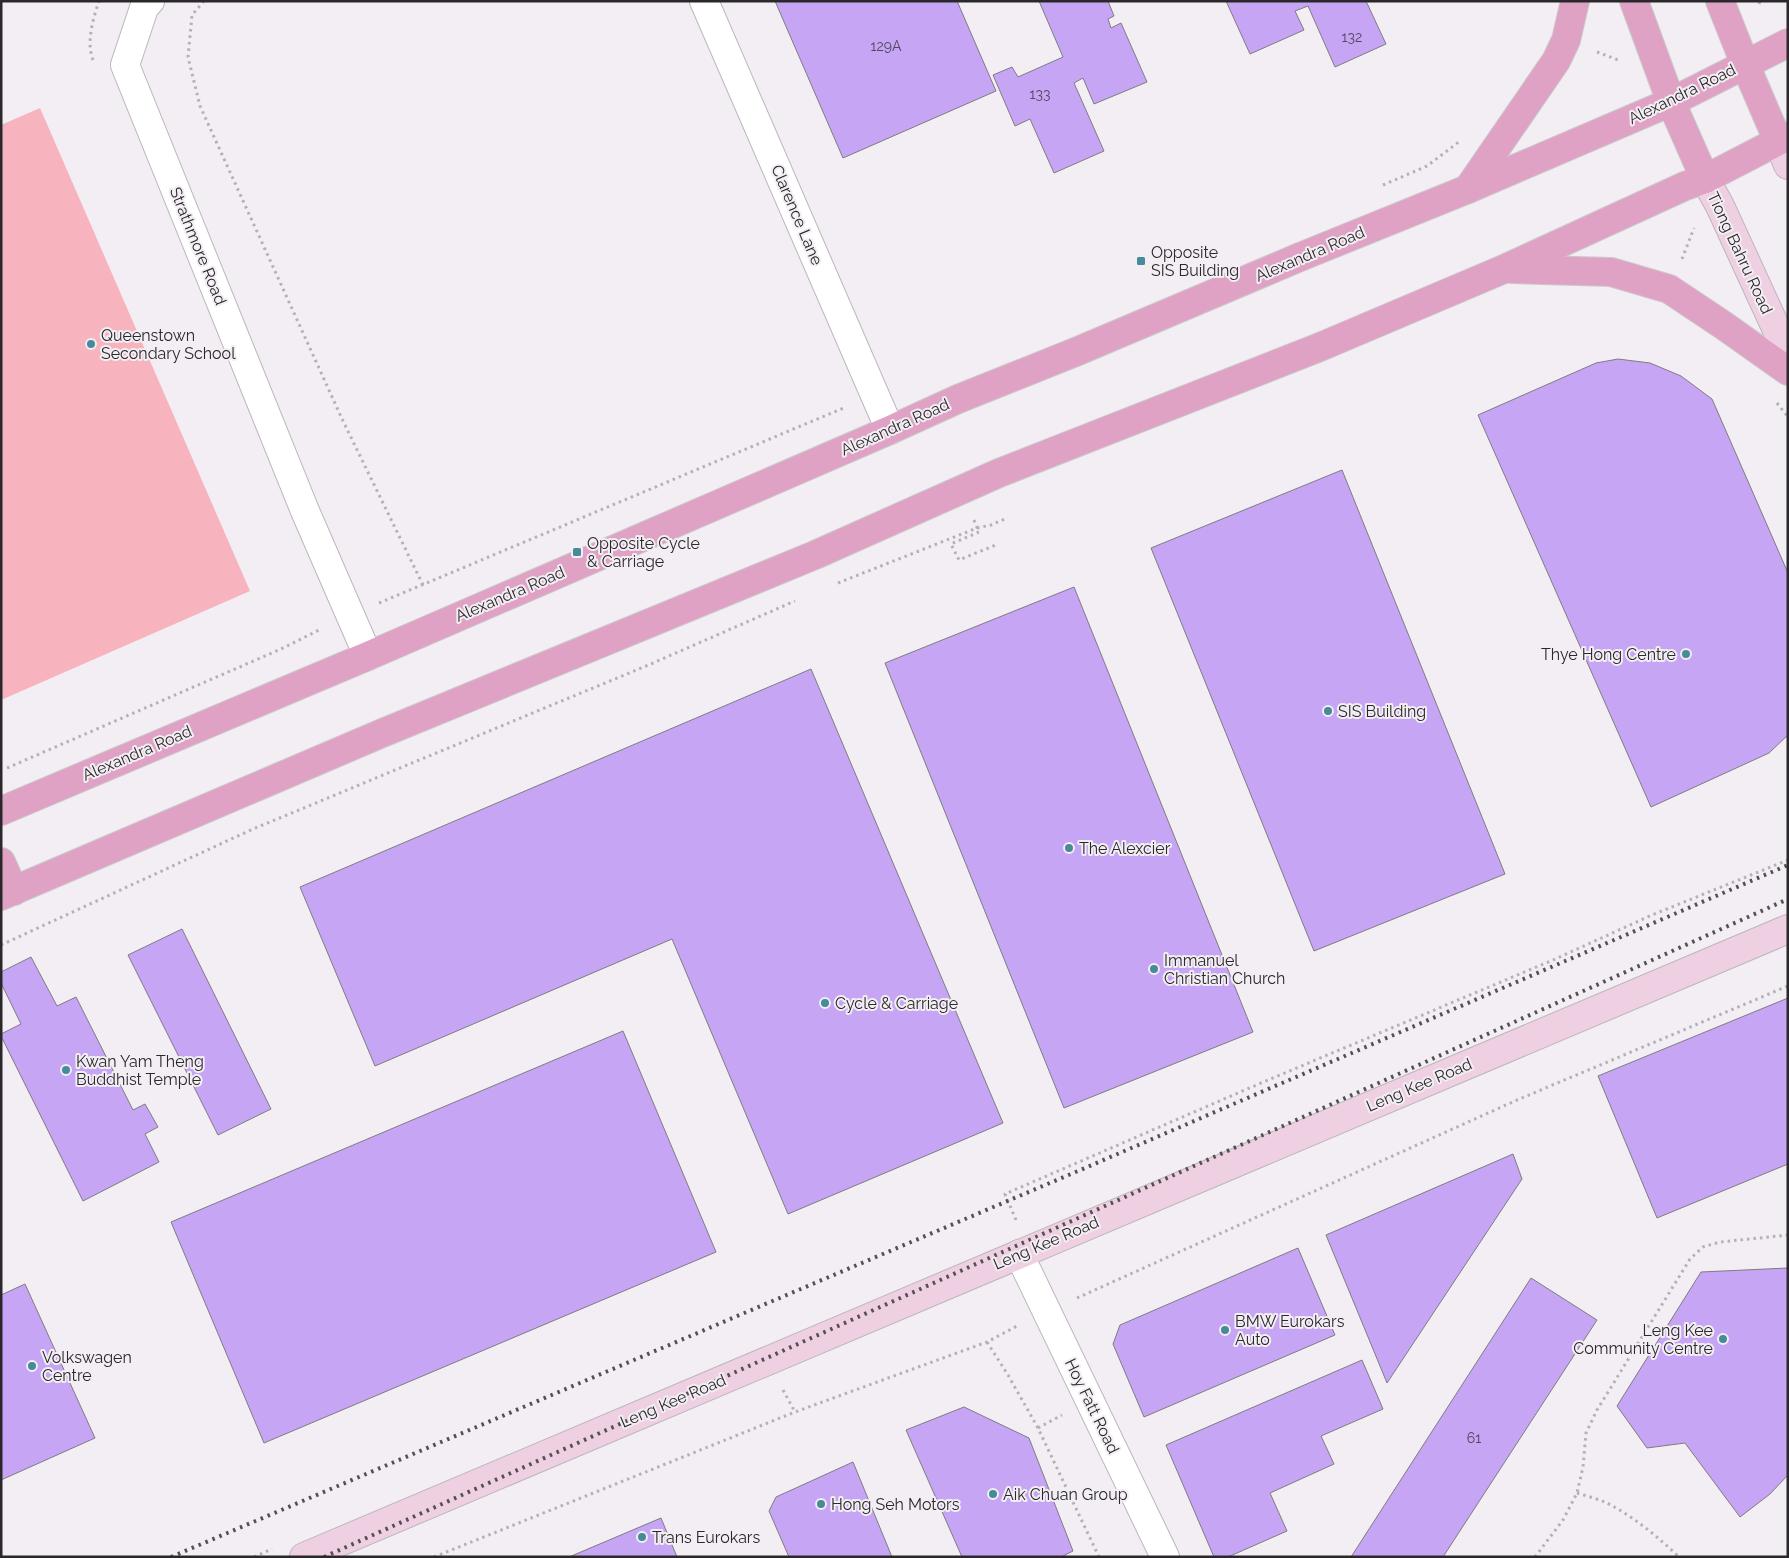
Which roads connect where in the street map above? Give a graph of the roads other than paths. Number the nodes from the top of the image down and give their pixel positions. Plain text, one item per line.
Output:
1 (150, 1) edge
2 (704, 1) edge
3 (1575, 1) edge
4 (1634, 1) edge
5 (1720, 1) edge
6 (1788, 43) edge
7 (1745, 64) junction
8 (1671, 102) junction
9 (1785, 147) edge
10 (1705, 179) junction
11 (1468, 189) junction
12 (1504, 269) junction
13 (1788, 354) edge
14 (1788, 371) edge
15 (890, 430) junction
16 (368, 656) junction
17 (1, 811) edge
18 (1, 862) edge
19 (8, 894) edge
20 (1788, 929) edge
21 (1019, 1254) junction
22 (304, 1557) edge
23 (1165, 1557) edge

1 - 16 street, Strathmore Road
2 - 15 street, Clarence Lane
3 - 11 main road
4 - 8 main road
5 - 7 main road
6 - 7 main road, Alexandra Road
7 - 8 main road, Alexandra Road
7 - 9 main road
8 - 10 main road
8 - 11 main road, Alexandra Road
9 - 10 main road
10 - 12 main road
10 - 13 street, Tiong Bahru Road
11 - 15 main road, Alexandra Road
12 - 14 main road
12 - 19 main road
15 - 16 main road, Alexandra Road
16 - 17 main road, Alexandra Road
18 - 19 main road
20 - 21 street, Leng Kee Road
21 - 22 street, Leng Kee Road
21 - 23 street, Hoy Fatt Road

